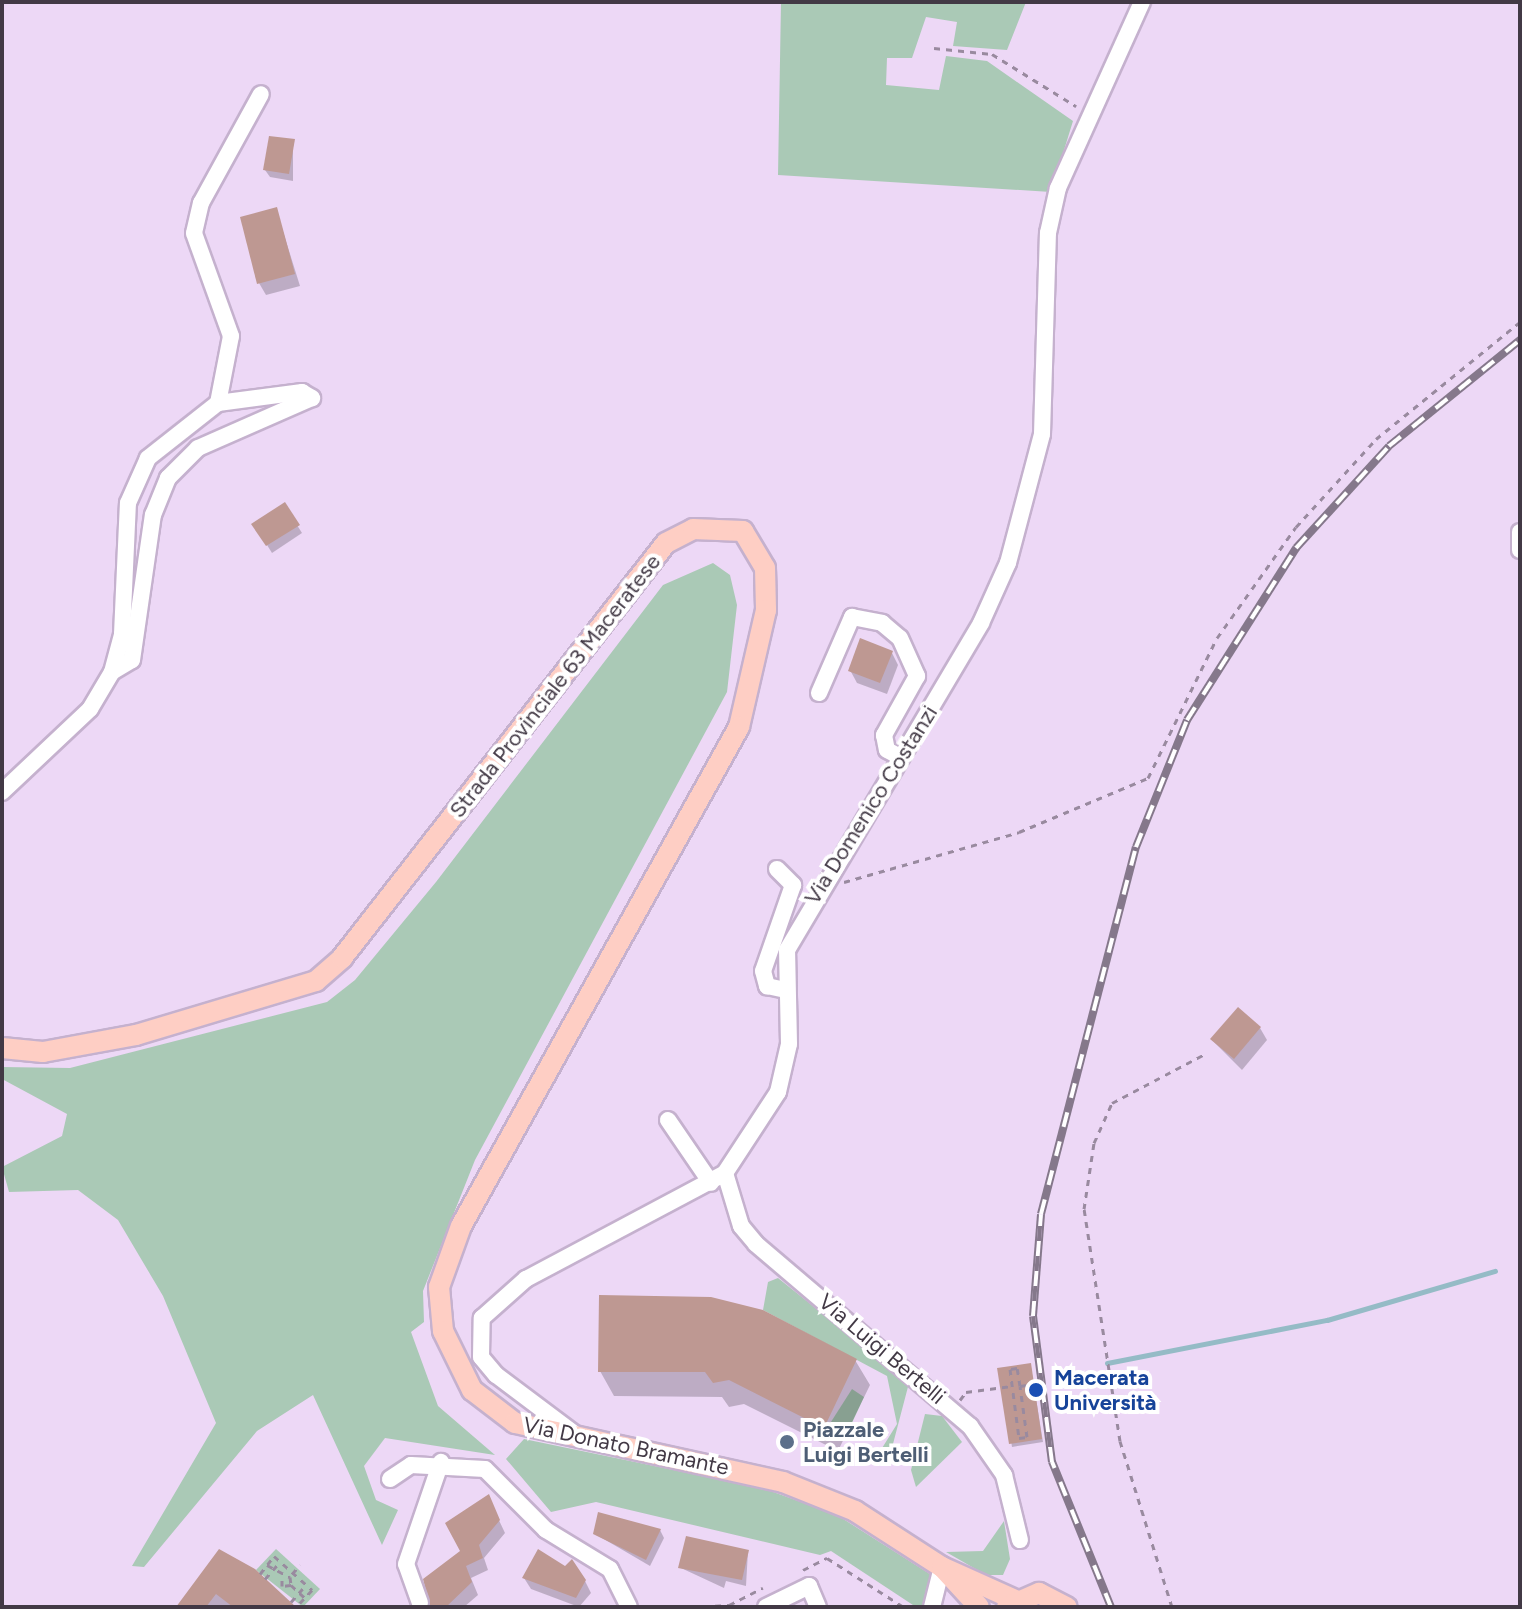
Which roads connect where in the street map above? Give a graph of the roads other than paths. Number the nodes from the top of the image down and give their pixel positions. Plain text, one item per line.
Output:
1 (1142, 2) edge
2 (261, 94) dead end
3 (218, 403) junction
4 (1520, 532) edge
5 (1520, 550) edge
6 (112, 672) junction
7 (819, 693) dead end
8 (900, 757) junction
9 (2, 792) edge
10 (777, 869) dead end
11 (786, 990) junction
12 (2, 1048) edge
13 (668, 1120) dead end
14 (718, 1178) junction
15 (461, 1226) joint
16 (581, 1439) junction
17 (441, 1462) junction
18 (390, 1479) dead end
19 (1020, 1540) dead end
20 (942, 1567) junction
21 (420, 1603) dead end
22 (1011, 1604) edge
23 (629, 1607) edge
24 (766, 1607) edge
25 (818, 1607) edge
26 (932, 1607) edge
27 (979, 1607) edge
28 (1067, 1607) edge

1 - 8 street, Via Domenico Costanzi
2 - 3 street
3 - 6 street
3 - 6 street
4 - 5 street
6 - 9 street
7 - 8 street
8 - 11 street, Via Domenico Costanzi
10 - 11 street
11 - 14 street, Via Domenico Costanzi
12 - 15 main road, Strada Provinciale 63 Maceratese
13 - 14 street, Via Luigi Bertelli
14 - 16 street
14 - 19 street, Via Luigi Bertelli
15 - 16 main road, Via Donato Bramante
16 - 20 main road, Via Donato Bramante
17 - 18 street
17 - 21 street
17 - 23 street
20 - 22 main road, Via Donato Bramante
20 - 26 street
20 - 27 main road, Via Donato Bramante
22 - 28 main road, Via Donato Bramante
24 - 25 street

